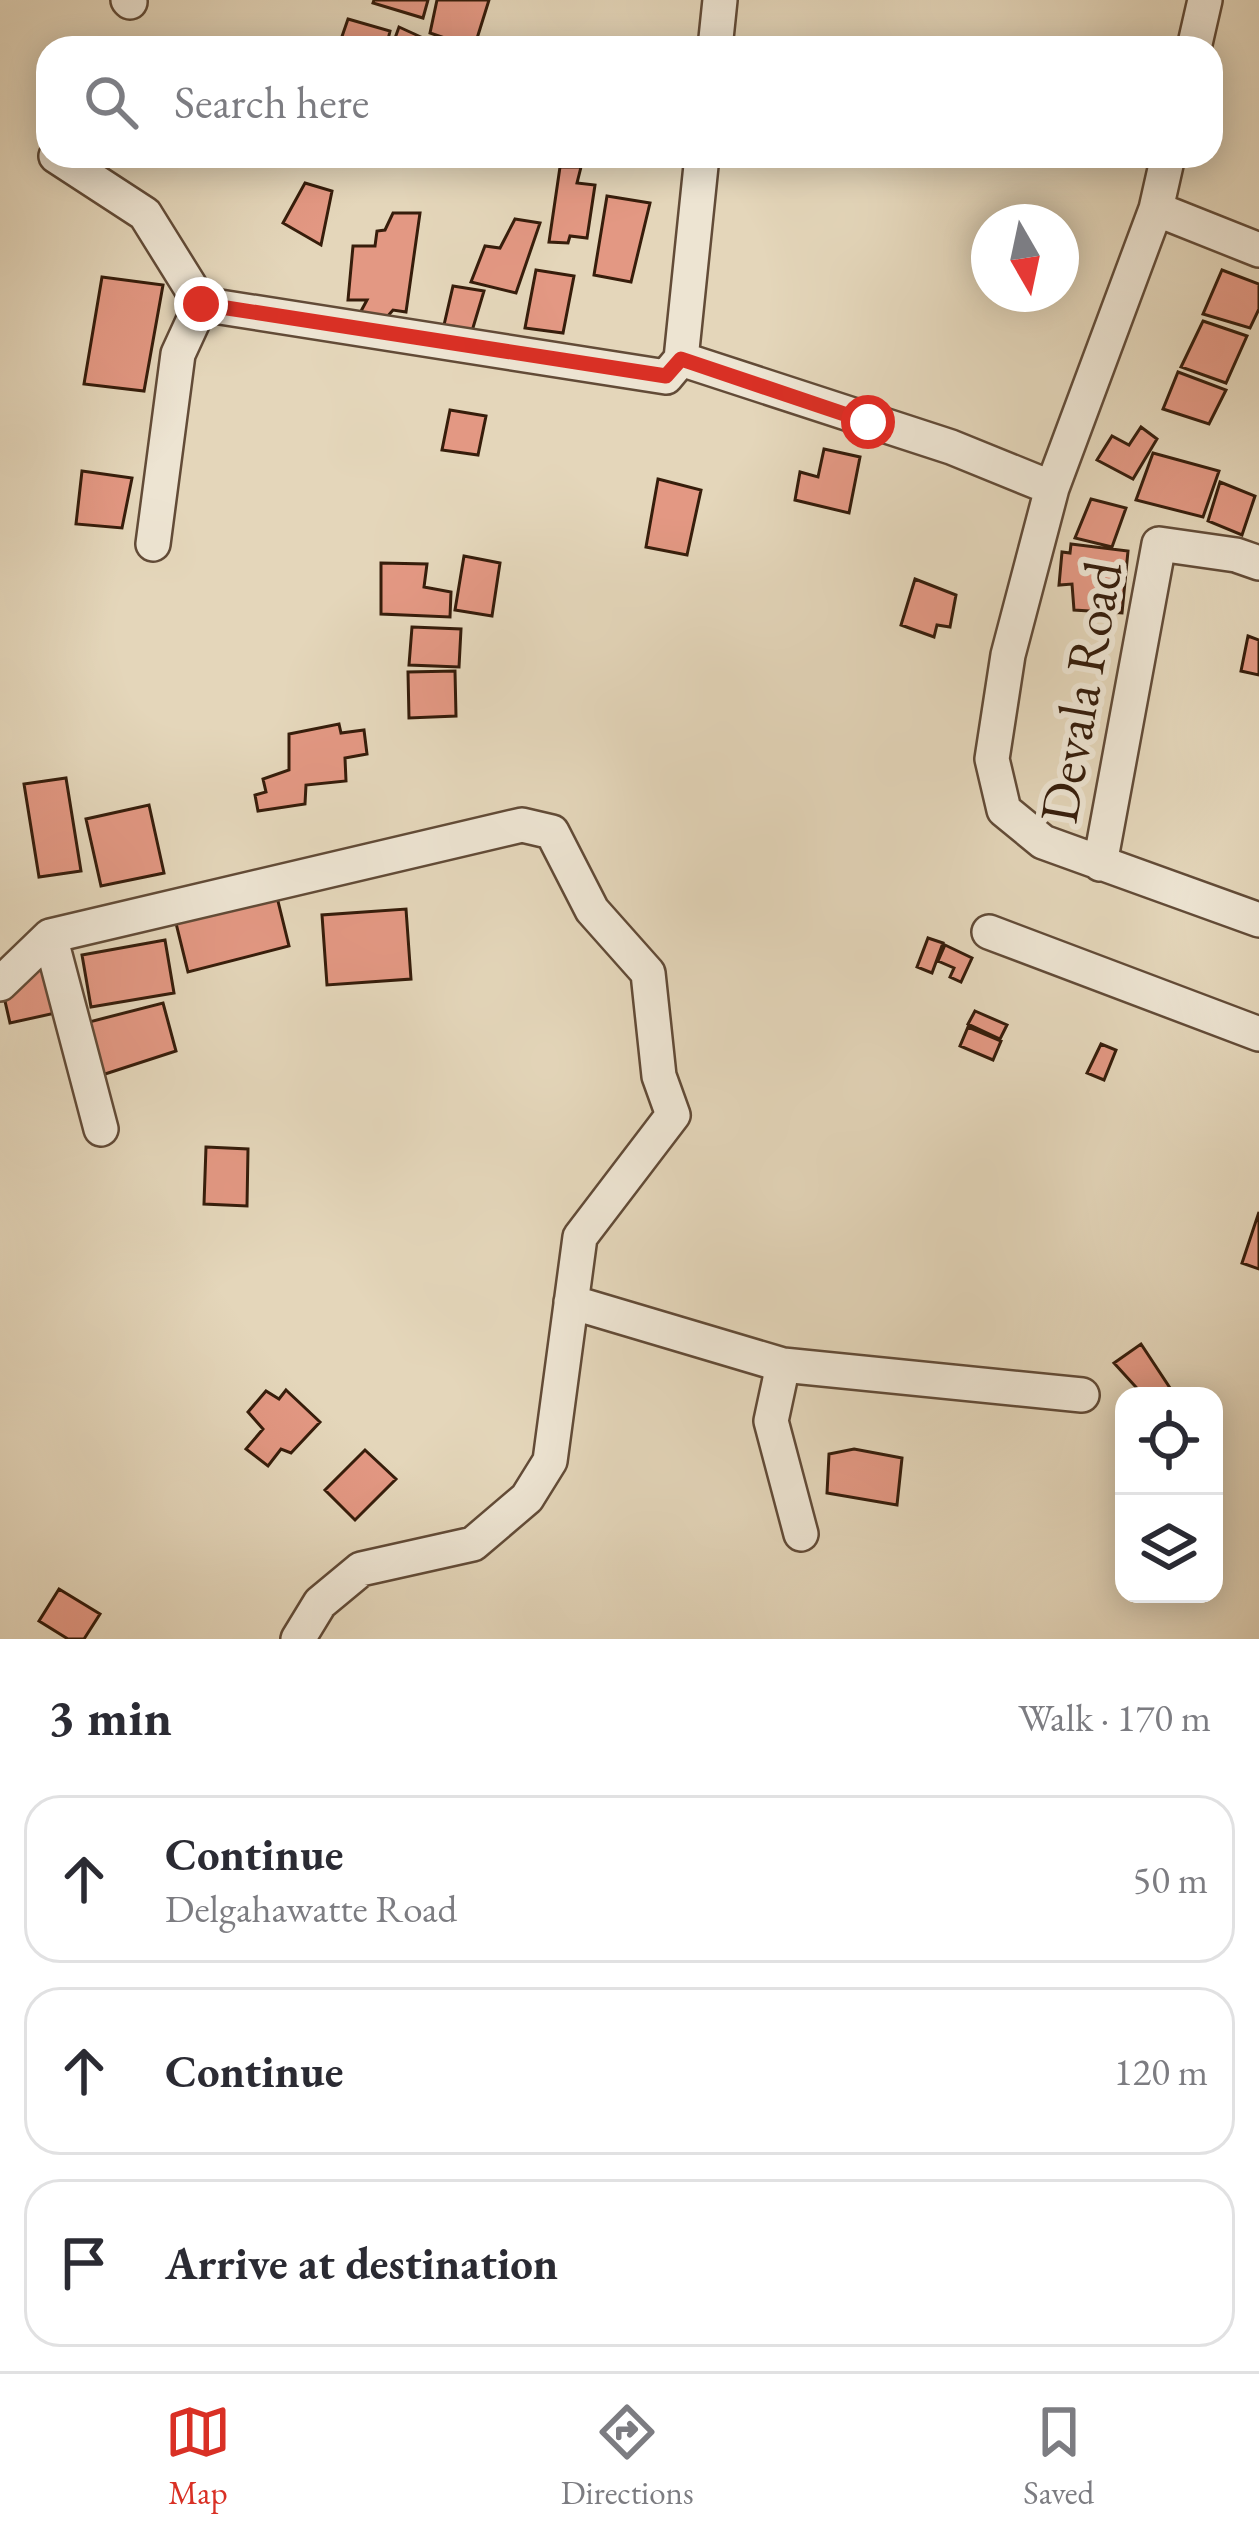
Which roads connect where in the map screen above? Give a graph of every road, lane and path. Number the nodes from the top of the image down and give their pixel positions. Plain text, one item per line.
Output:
1 (720, 0) edge
2 (1205, 0) edge
3 (716, 36) edge
4 (1197, 36) edge
5 (75, 168) edge
6 (701, 168) edge
7 (1165, 168) edge
8 (1156, 209) junction
9 (1259, 250) edge
10 (201, 304) junction
11 (681, 359) junction
12 (1052, 488) junction
13 (153, 544) dead end
14 (1259, 563) edge
15 (1100, 864) junction
16 (1259, 920) edge
17 (989, 932) dead end
18 (50, 936) junction
19 (0, 984) edge
20 (1259, 1034) edge
21 (101, 1129) dead end
22 (572, 1302) junction
23 (783, 1366) junction
24 (1082, 1395) dead end
25 (801, 1534) dead end
26 (298, 1639) edge

1 - 3 street
2 - 4 street
5 - 10 street
6 - 11 street
7 - 8 street
8 - 9 street
8 - 12 street
10 - 11 street
10 - 13 street
11 - 12 street
12 - 15 street
14 - 15 street, Devala Road
15 - 16 street, Devala Road
17 - 20 street
18 - 19 street
18 - 21 street
18 - 22 street
22 - 23 street
22 - 26 street
23 - 24 street
23 - 25 street

